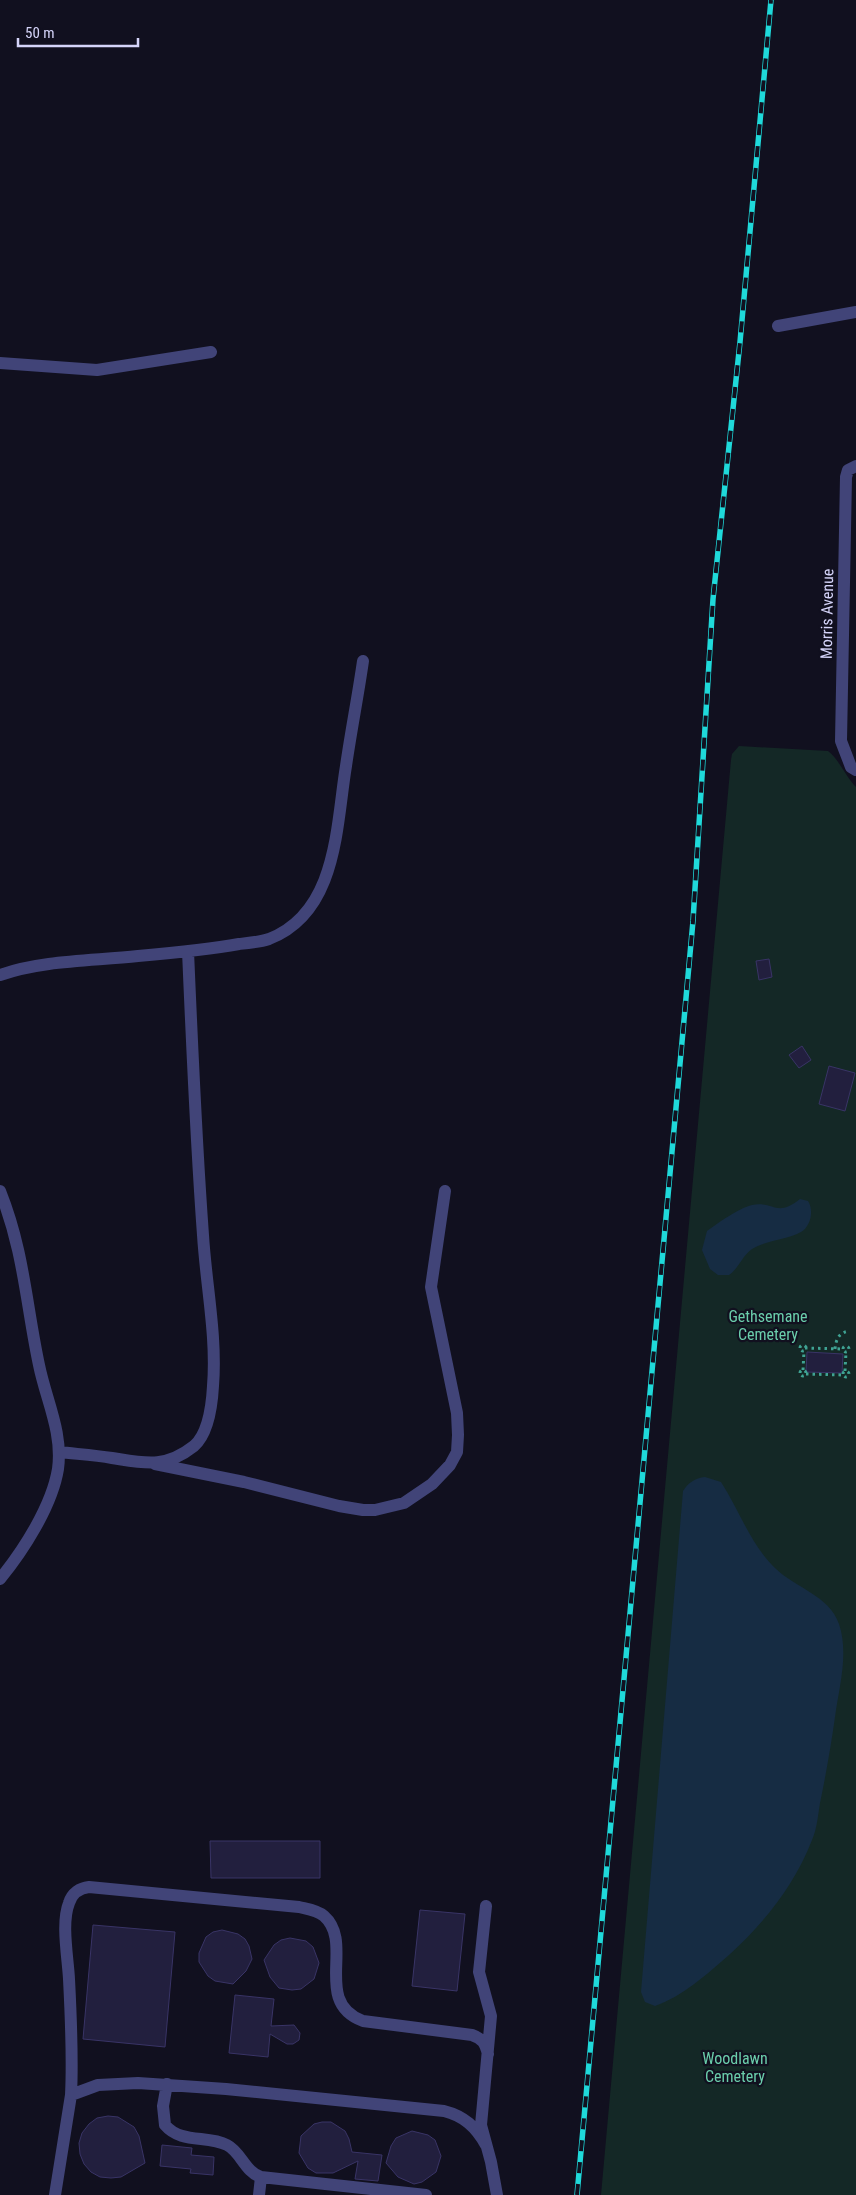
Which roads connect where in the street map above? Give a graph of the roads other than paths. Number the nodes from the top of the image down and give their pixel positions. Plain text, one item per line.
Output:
1 (856, 312) edge
2 (778, 326) dead end
3 (211, 352) dead end
4 (0, 363) edge
5 (856, 466) edge
6 (363, 661) dead end
7 (856, 770) edge
8 (188, 951) junction
9 (0, 975) edge
10 (444, 1190) dead end
11 (0, 1191) edge
12 (59, 1452) junction
13 (151, 1464) junction
14 (0, 1580) edge
15 (486, 1906) dead end
16 (488, 2054) junction
17 (167, 2084) junction
18 (71, 2095) junction
19 (486, 2145) junction
20 (261, 2177) junction
21 (55, 2195) edge
22 (259, 2195) edge
23 (426, 2195) edge
24 (497, 2195) edge

1 - 2 street
3 - 4 street
5 - 7 street, Morris Avenue
6 - 8 street
8 - 9 street
8 - 13 street
10 - 13 street
11 - 12 street
12 - 13 street
12 - 14 street
15 - 16 street
16 - 18 street
16 - 19 street
17 - 18 street
17 - 19 street
17 - 20 street
18 - 21 street
19 - 24 street
20 - 22 street
20 - 23 street

